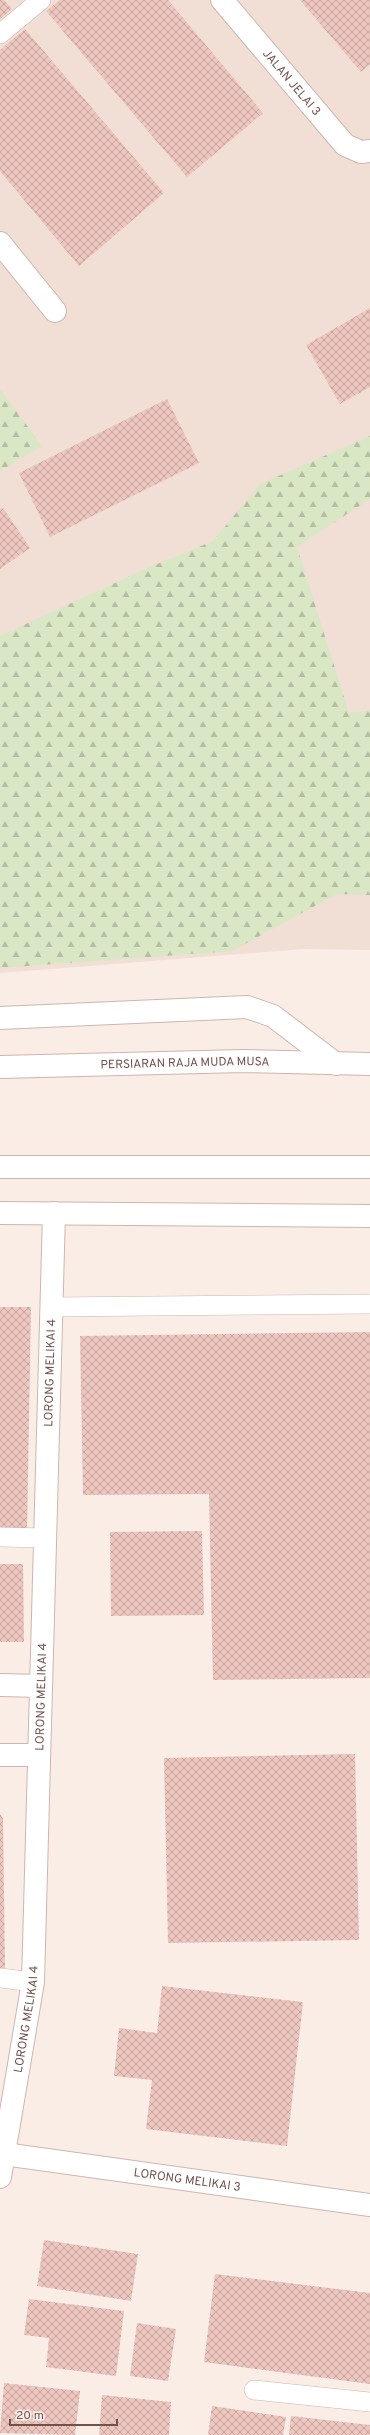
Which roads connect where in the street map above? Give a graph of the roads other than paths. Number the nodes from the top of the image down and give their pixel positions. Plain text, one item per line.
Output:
1 (41, 0) edge
2 (222, 0) edge
3 (0, 34) edge
4 (370, 151) edge
5 (0, 243) edge
6 (55, 310) dead end
7 (0, 1018) edge
8 (336, 1064) junction
9 (370, 1064) edge
10 (0, 1067) edge
11 (0, 1167) edge
12 (370, 1167) edge
13 (0, 1213) edge
14 (54, 1213) junction
15 (370, 1216) edge
16 (370, 1304) edge
17 (51, 1307) junction
18 (0, 1537) edge
19 (45, 1538) junction
20 (0, 1685) edge
21 (41, 1686) junction
22 (0, 1755) edge
23 (39, 1755) junction
24 (0, 1978) edge
25 (34, 1982) junction
26 (4, 2154) junction
27 (0, 2177) edge
28 (370, 2205) edge
29 (254, 2390) dead end
30 (370, 2402) edge

1 - 3 lane
2 - 4 street, JALAN JELAI 3
5 - 6 street
7 - 8 street
8 - 9 street, PERSIARAN RAJA MUDA MUSA
8 - 10 street, PERSIARAN RAJA MUDA MUSA
11 - 12 street
13 - 14 street
14 - 15 street
14 - 17 street, LORONG MELIKAI 4
16 - 17 lane
17 - 19 street, LORONG MELIKAI 4
18 - 19 lane
19 - 21 street, LORONG MELIKAI 4
20 - 21 street
21 - 23 street, LORONG MELIKAI 4
22 - 23 street
23 - 25 street, LORONG MELIKAI 4
24 - 25 lane
25 - 26 street, LORONG MELIKAI 4
26 - 27 street, LORONG MELIKAI 4
26 - 28 street, LORONG MELIKAI 3
29 - 30 lane

